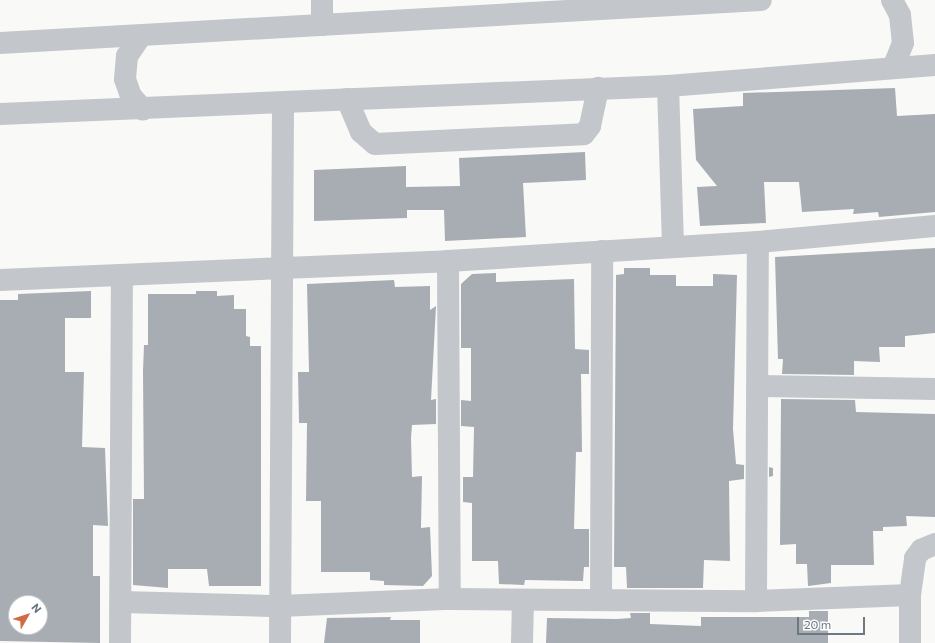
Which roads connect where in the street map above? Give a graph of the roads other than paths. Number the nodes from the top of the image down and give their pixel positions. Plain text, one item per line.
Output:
1 (322, 0) edge
2 (756, 0) edge
3 (892, 0) edge
4 (531, 7) edge
5 (322, 25) junction
6 (140, 36) junction
7 (0, 43) edge
8 (935, 65) edge
9 (893, 68) junction
10 (668, 86) junction
11 (598, 88) junction
12 (347, 99) junction
13 (283, 102) junction
14 (144, 110) junction
15 (0, 114) edge
16 (935, 226) edge
17 (758, 242) junction
18 (673, 246) junction
19 (602, 251) junction
20 (448, 261) junction
21 (283, 270) junction
22 (122, 275) junction
23 (0, 280) edge
24 (758, 386) junction
25 (935, 389) edge
26 (935, 544) edge
27 (910, 595) junction
28 (450, 599) junction
29 (523, 600) junction
30 (601, 600) junction
31 (756, 601) junction
32 (122, 602) junction
33 (280, 606) junction
34 (120, 643) edge
35 (280, 643) edge
36 (522, 643) edge
37 (910, 643) edge

1 - 5 street
2 - 4 street
3 - 9 street
4 - 5 street
5 - 6 street
6 - 7 street
6 - 14 street
8 - 9 street
9 - 10 street
10 - 11 street
10 - 18 street
11 - 12 street
11 - 12 street
12 - 13 street
13 - 14 street
13 - 21 street
14 - 15 street
16 - 17 street
17 - 18 street
17 - 24 street
18 - 19 street
19 - 20 street
19 - 30 street
20 - 21 street
20 - 28 street
21 - 22 street
21 - 33 street
22 - 23 street
22 - 32 street
24 - 25 street
24 - 31 street
26 - 27 street
27 - 31 street
27 - 37 street
28 - 29 street
28 - 33 street
29 - 30 street
29 - 36 street
30 - 31 street
32 - 33 street
32 - 34 street
33 - 35 street

